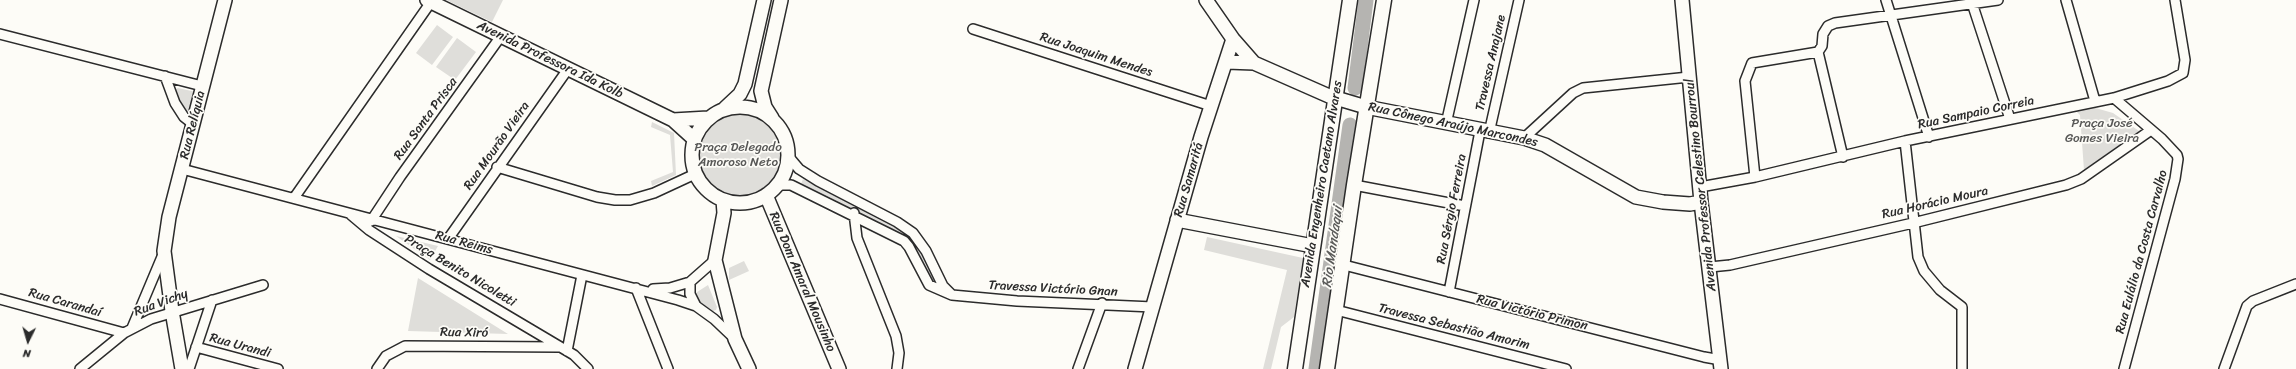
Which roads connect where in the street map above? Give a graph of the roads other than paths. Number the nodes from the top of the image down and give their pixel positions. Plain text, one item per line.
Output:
1 (224, 0) edge
2 (764, 0) edge
3 (781, 0) edge
4 (1206, 0) edge
5 (1350, 0) edge
6 (1384, 0) edge
7 (1474, 0) edge
8 (1519, 0) edge
9 (1682, 0) edge
10 (1886, 0) edge
11 (1998, 0) edge
12 (2066, 0) edge
13 (2175, 0) edge
14 (429, 1) edge
15 (1972, 3) junction
16 (1890, 16) junction
17 (973, 29) dead end
18 (0, 34) edge
19 (501, 36) junction
20 (1233, 39) junction
21 (1818, 52) junction
22 (1227, 62) junction
23 (1254, 63) junction
24 (568, 69) junction
25 (165, 76) junction
26 (1689, 77) junction
27 (202, 86) junction
28 (1335, 98) junction
29 (2114, 98) junction
30 (2095, 101) junction
31 (1211, 106) junction
32 (725, 108) junction
33 (1366, 108) junction
34 (708, 118) junction
35 (773, 119) junction
36 (2010, 119) junction
37 (673, 120) junction
38 (193, 124) junction
39 (1446, 124) junction
40 (2151, 130) junction
41 (1485, 132) junction
42 (1929, 137) junction
43 (1524, 138) junction
44 (694, 139) junction
45 (1905, 141) junction
46 (788, 156) junction
47 (1843, 157) junction
48 (497, 167) junction
49 (182, 169) junction
50 (695, 174) junction
51 (1756, 177) junction
52 (778, 185) junction
53 (1354, 185) junction
54 (1700, 187) junction
55 (766, 195) junction
56 (294, 198) junction
57 (724, 200) junction
58 (857, 202) junction
59 (1701, 202) junction
60 (1465, 206) junction
61 (349, 214) junction
62 (853, 216) junction
63 (372, 218) junction
64 (1178, 220) junction
65 (1913, 223) junction
66 (369, 230) junction
67 (448, 239) junction
68 (1313, 246) junction
69 (164, 251) junction
70 (715, 260) junction
71 (1344, 265) junction
72 (1710, 267) junction
73 (582, 274) junction
74 (690, 282) junction
75 (2296, 284) edge
76 (263, 285) dead end
77 (639, 288) junction
78 (1449, 292) junction
79 (952, 295) junction
80 (0, 298) edge
81 (212, 300) junction
82 (1102, 304) junction
83 (696, 306) junction
84 (1153, 307) junction
85 (1336, 310) junction
86 (172, 311) junction
87 (132, 328) junction
88 (124, 333) junction
89 (735, 339) junction
90 (196, 347) junction
91 (564, 349) junction
92 (1721, 364) edge
93 (80, 369) edge
94 (182, 369) edge
95 (189, 369) edge
96 (278, 369) edge
97 (377, 369) edge
98 (588, 369) edge
99 (668, 369) edge
100 (750, 369) edge
101 (839, 369) edge
102 (897, 369) edge
103 (1078, 369) edge
104 (1135, 369) edge
105 (1295, 369) edge
106 (1327, 369) edge
107 (1566, 369) edge
108 (1962, 369) edge
109 (2124, 369) edge
110 (2224, 369) edge

1 - 27 street, Rua Relíquia
2 - 32 street
3 - 35 street
4 - 20 street
5 - 28 main road, Avenida Engenheiro Caetano Alvares
6 - 33 main road
7 - 39 street
8 - 41 street, Travessa Anajane
9 - 26 street, Avenida Professor Celestino Bourroul
10 - 16 street
11 - 15 street
12 - 30 street
13 - 29 street, Rua Sampaio Correia
14 - 19 street, Avenida Professora Ida Kolb
14 - 56 street
15 - 16 street
15 - 36 street
16 - 21 street
16 - 42 street
17 - 31 street, Rua Joaquim Mendes
18 - 25 street
19 - 24 street, Avenida Professora Ida Kolb
19 - 63 street, Rua Santa Prisca
20 - 22 street, Rua Samaritá
20 - 23 street
21 - 47 street
21 - 51 street
22 - 23 street
22 - 31 street, Rua Samaritá
23 - 28 street, Rua Cônego Araújo Marcondes
24 - 37 street, Avenida Professora Ida Kolb
24 - 48 street, Rua Mourão Vieira
25 - 27 street
25 - 38 street
26 - 43 street
26 - 54 street, Avenida Professor Celestino Bourroul
27 - 38 street, Rua Relíquia
28 - 33 street, Rua Cônego Araújo Marcondes
28 - 68 main road, Avenida Engenheiro Caetano Alvares
29 - 30 street, Rua Sampaio Correia
29 - 40 street, Rua Eulálio da Costa Carvalho
30 - 36 street, Rua Sampaio Correia
31 - 64 street, Rua Samaritá
32 - 34 street
32 - 35 street
33 - 39 street, Rua Cônego Araújo Marcondes
33 - 53 main road
34 - 37 street, Avenida Professora Ida Kolb
34 - 44 street
35 - 46 street
36 - 42 street, Rua Sampaio Correia
37 - 44 street, Avenida Professora Ida Kolb
38 - 49 street, Rua Relíquia
39 - 41 street, Rua Cônego Araújo Marcondes
40 - 65 street, Rua Horácio Moura
40 - 109 street, Rua Eulálio da Costa Carvalho
41 - 43 street, Rua Cônego Araújo Marcondes
41 - 60 street, Rua Sérgio Ferreira
42 - 45 street, Rua Sampaio Correia
43 - 59 street, Rua Cônego Araújo Marcondes
44 - 50 street
45 - 47 street, Rua Sampaio Correia
45 - 65 street
46 - 52 street
46 - 58 street
47 - 51 street, Rua Sampaio Correia
48 - 50 street
48 - 67 street, Rua Mourão Vieira
49 - 56 street, Rua Reims
49 - 69 street, Rua Relíquia
50 - 57 street
51 - 54 street, Rua Sampaio Correia
52 - 55 street
52 - 62 street
53 - 60 street
53 - 71 main road
54 - 59 street, Avenida Professor Celestino Bourroul
55 - 57 street
55 - 101 street, Rua Dom Amaral Mousinho
56 - 61 street, Rua Reims
57 - 70 street
58 - 62 street
58 - 79 street
59 - 72 street, Avenida Professor Celestino Bourroul
60 - 78 street, Rua Sérgio Ferreira
61 - 63 street, Rua Reims
61 - 66 street, Praça Benito Nicoletti
62 - 79 street
62 - 102 street
63 - 66 street
63 - 67 street, Rua Reims
64 - 68 street
64 - 84 street, Rua Samaritá
65 - 72 street, Rua Horácio Moura
65 - 108 street
66 - 91 street, Praça Benito Nicoletti
67 - 73 street, Rua Reims
68 - 105 main road, Avenida Engenheiro Caetano Alvares
69 - 86 street, Rua Relíquia
69 - 87 street, Rua Relíquia
70 - 74 street
70 - 89 street, Rua Reims
71 - 78 street, Rua Victório Primon
71 - 85 main road
72 - 92 street, Avenida Professor Celestino Bourroul
73 - 77 street, Rua Reims
73 - 91 street
74 - 77 street
74 - 83 street
75 - 110 street
76 - 81 street, Rua Vichy
77 - 83 street, Rua Reims
77 - 99 street
78 - 92 street, Rua Victório Primon
79 - 82 street, Travessa Victório Gnan
80 - 88 street, Rua Carandaí
81 - 86 street, Rua Vichy
81 - 90 street
82 - 84 street, Travessa Victório Gnan
82 - 103 street
83 - 89 street, Rua Reims
84 - 104 street, Rua Samaritá
85 - 106 main road
85 - 107 street, Travessa Sebastião Amorim
86 - 87 street, Rua Vichy
86 - 94 street, Rua Relíquia
87 - 88 street, Rua Vichy
88 - 93 street, Rua Vichy
89 - 100 street, Rua Reims
90 - 95 street
90 - 96 street, Rua Urandi
91 - 97 street, Rua Xiró
91 - 98 street, Praça Benito Nicoletti

